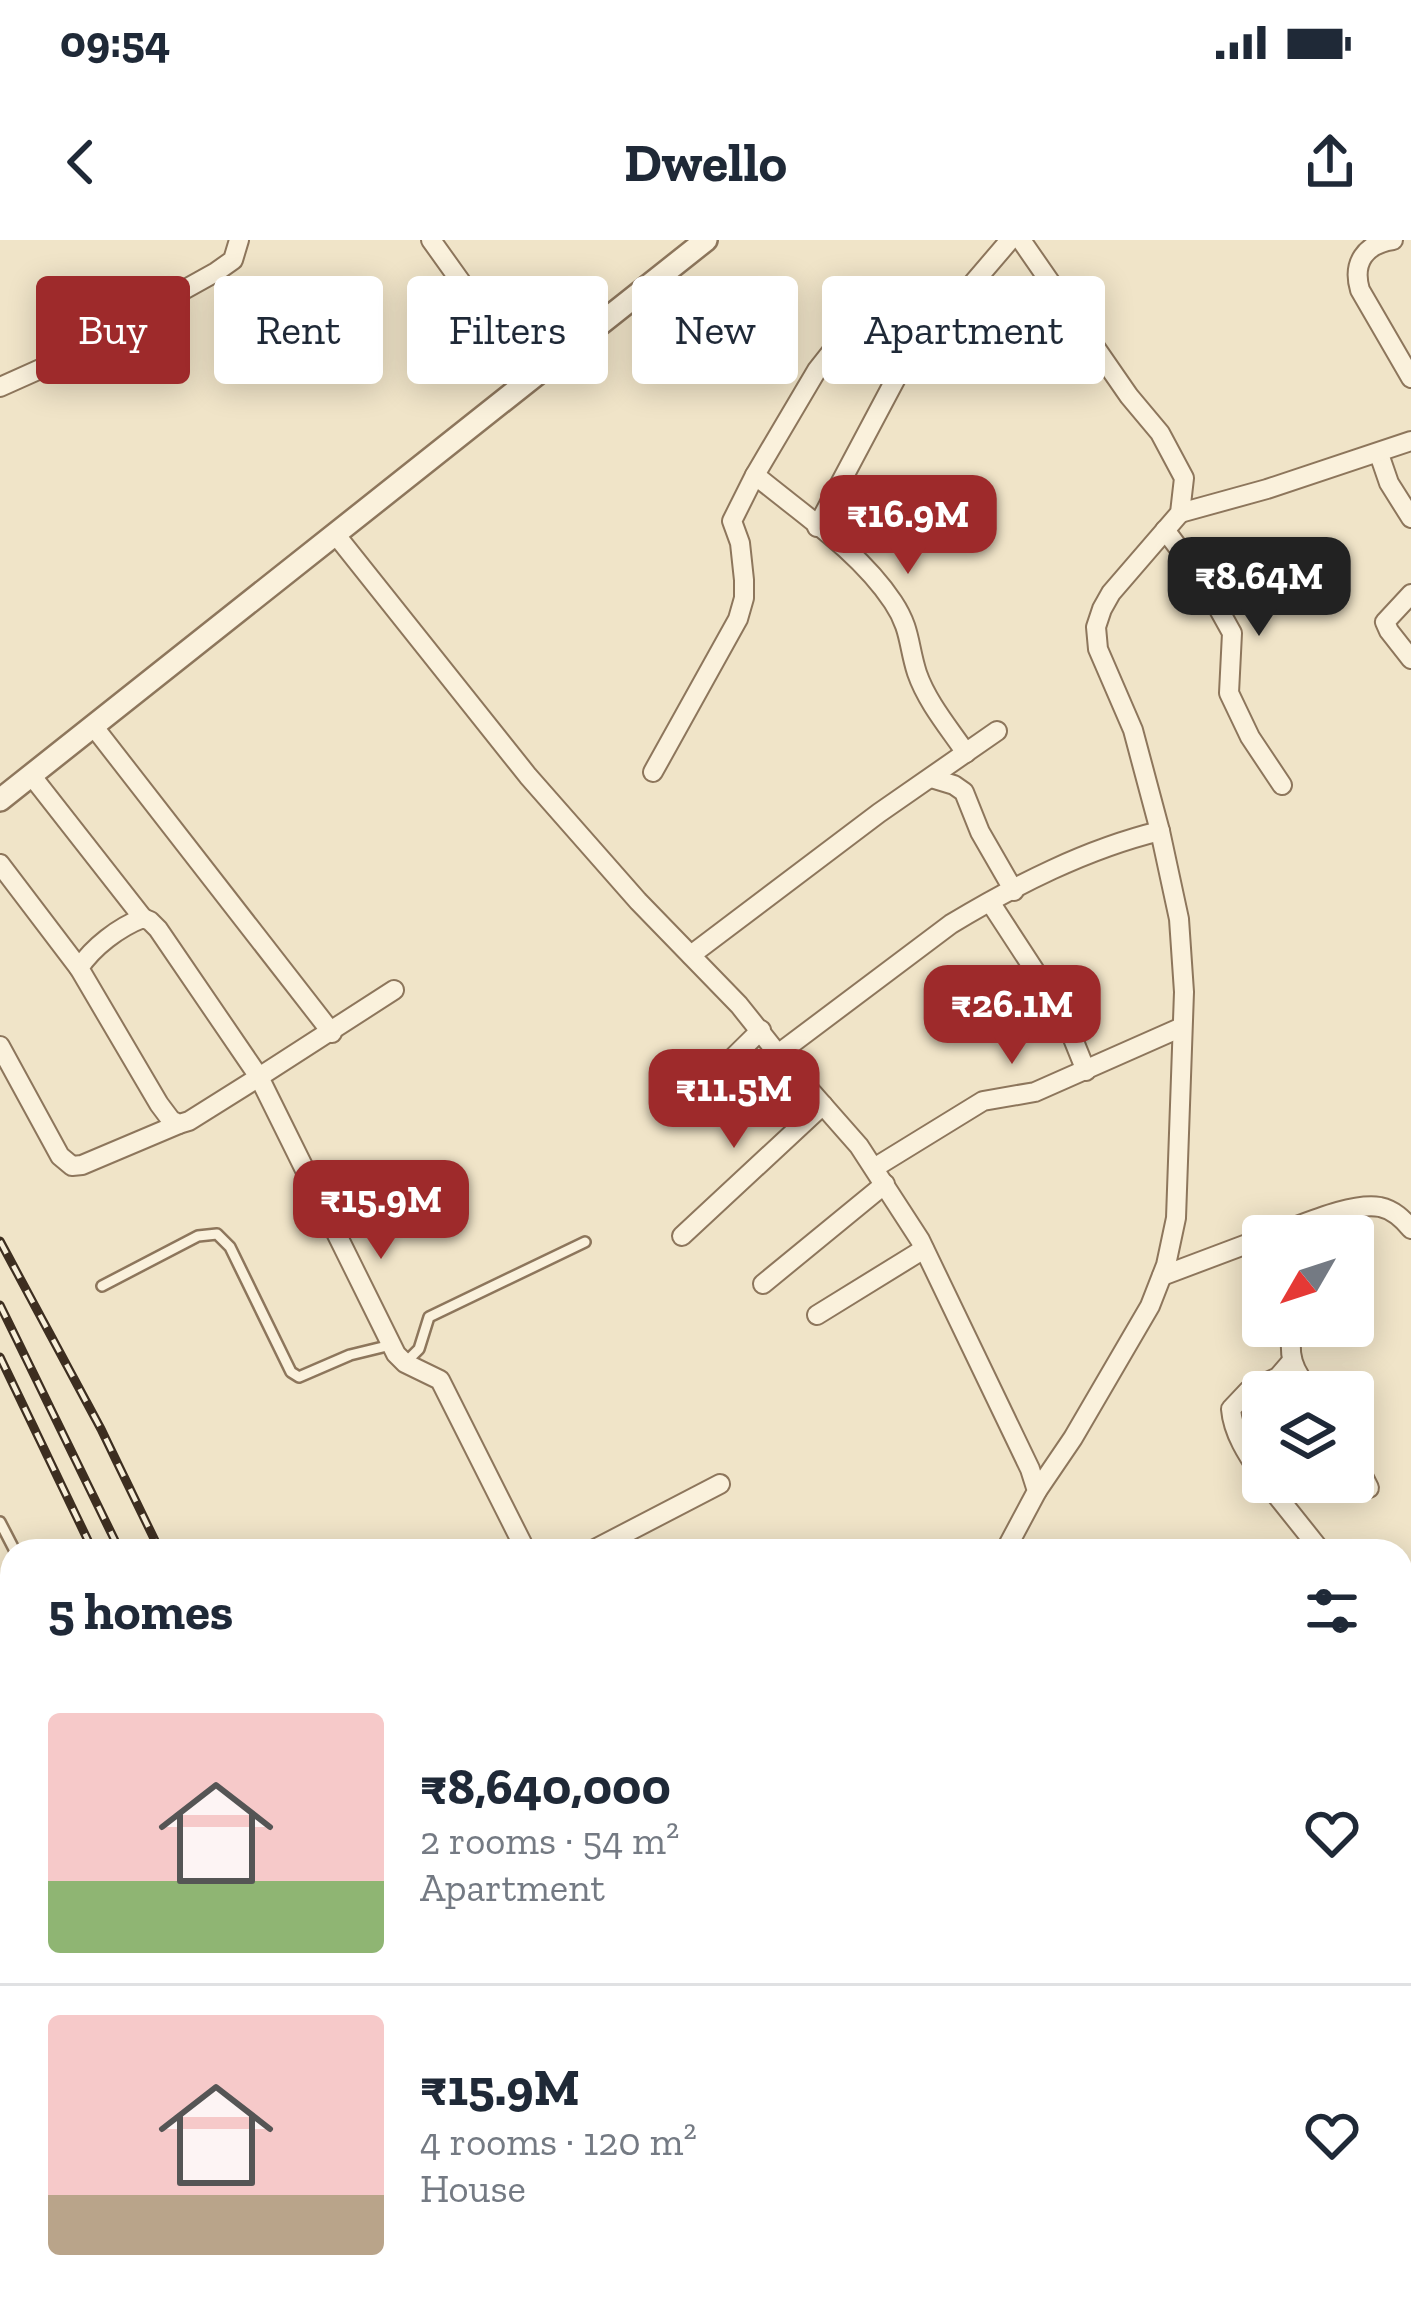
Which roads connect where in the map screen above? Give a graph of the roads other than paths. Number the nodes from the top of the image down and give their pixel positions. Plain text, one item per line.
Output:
1 (239, 240) edge
2 (431, 240) edge
3 (706, 240) edge
4 (1010, 240) edge
5 (1021, 240) edge
6 (1393, 240) edge
7 (457, 276) edge
8 (979, 276) edge
9 (608, 318) edge
10 (822, 364) edge
11 (1411, 378) edge
12 (526, 384) edge
13 (893, 384) edge
14 (0, 387) edge
15 (1411, 441) edge
16 (1379, 454) junction
17 (755, 476) junction
18 (1180, 513) junction
19 (1411, 518) edge
20 (818, 527) junction
21 (1165, 530) junction
22 (336, 535) junction
23 (1411, 593) edge
24 (1411, 659) edge
25 (94, 727) junction
26 (998, 731) dead end
27 (966, 753) junction
28 (653, 772) dead end
29 (32, 775) junction
30 (931, 778) junction
31 (1282, 785) dead end
32 (0, 800) edge
33 (1160, 832) junction
34 (0, 864) edge
35 (1013, 891) junction
36 (990, 902) junction
37 (143, 918) junction
38 (691, 955) junction
39 (79, 968) junction
40 (394, 990) dead end
41 (1182, 1027) junction
42 (761, 1030) junction
43 (332, 1033) junction
44 (0, 1046) edge
45 (778, 1054) junction
46 (1086, 1071) junction
47 (259, 1077) junction
48 (823, 1105) junction
49 (683, 1107) dead end
50 (179, 1124) junction
51 (880, 1176) junction
52 (1334, 1215) edge
53 (1411, 1229) edge
54 (682, 1236) dead end
55 (585, 1242) dead end
56 (1242, 1247) edge
57 (924, 1249) junction
58 (1162, 1276) junction
59 (764, 1284) dead end
60 (102, 1286) dead end
61 (817, 1315) dead end
62 (391, 1346) junction
63 (1292, 1347) edge
64 (1291, 1362) junction
65 (405, 1363) junction
66 (1283, 1371) edge
67 (1295, 1371) edge
68 (1242, 1397) edge
69 (1242, 1446) edge
70 (720, 1484) dead end
71 (1037, 1491) junction
72 (1282, 1503) edge
73 (520, 1539) edge
74 (614, 1539) edge
75 (1011, 1539) edge
76 (1311, 1539) edge

1 - 14 street
2 - 7 street
3 - 9 street
4 - 8 street
5 - 18 street
6 - 11 street
10 - 17 street
12 - 22 street
13 - 20 street
15 - 16 street
16 - 18 street
16 - 19 street
17 - 20 street
17 - 28 street
18 - 21 street
20 - 27 street
21 - 31 street
21 - 33 street
22 - 25 street
22 - 38 street
23 - 24 street
25 - 29 street
25 - 43 street
26 - 27 street
27 - 30 street
29 - 32 street
29 - 37 street
30 - 35 street
30 - 38 street
33 - 35 street
33 - 41 street
34 - 39 street
35 - 36 street
36 - 45 street
36 - 46 street
37 - 39 street
37 - 47 street
38 - 42 street
39 - 50 street
40 - 43 street
41 - 46 street
41 - 58 street
42 - 45 street
42 - 49 street
43 - 47 street
44 - 50 street
45 - 48 street
46 - 51 street
47 - 50 street
47 - 62 street
48 - 51 street
48 - 54 street
51 - 57 street
51 - 59 street
52 - 53 street
55 - 65 lane
56 - 58 street
57 - 61 street
57 - 71 street
58 - 71 street
60 - 62 lane
62 - 65 street
63 - 64 street
64 - 66 street
64 - 67 street
65 - 73 street
68 - 69 street
70 - 74 street
71 - 75 street
72 - 76 street

